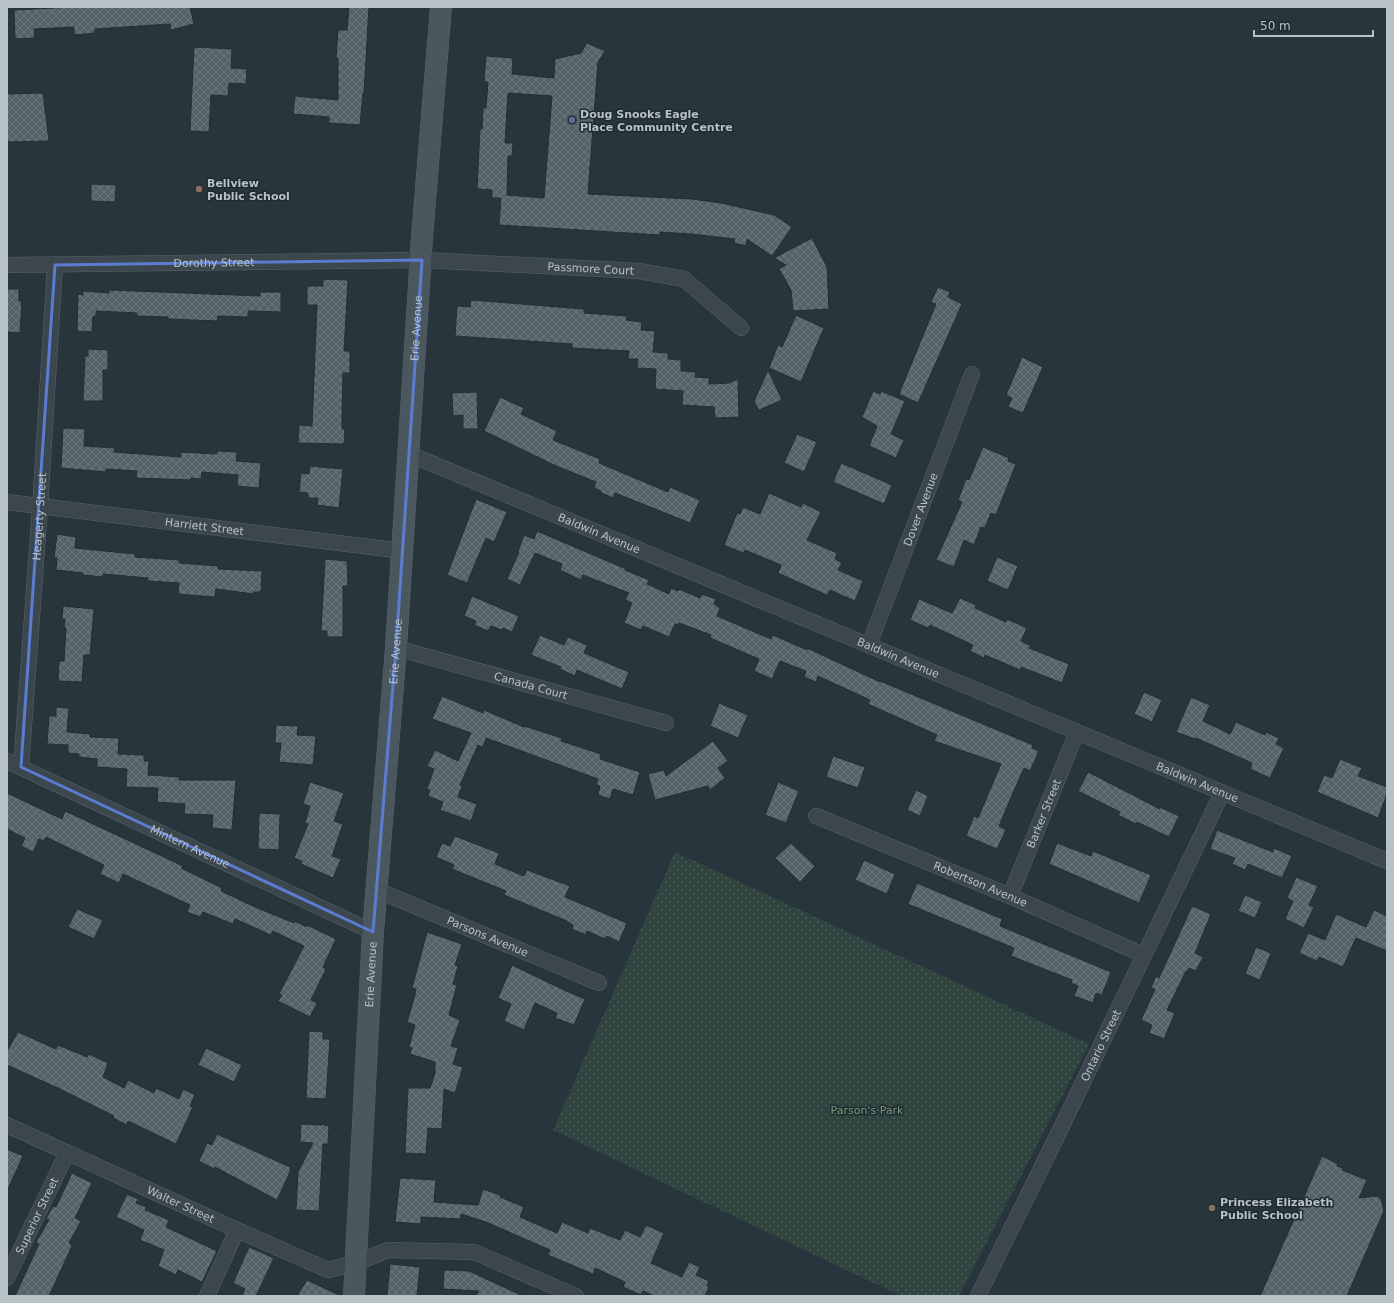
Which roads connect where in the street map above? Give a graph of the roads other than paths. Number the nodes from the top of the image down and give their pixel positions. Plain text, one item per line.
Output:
1 (441, 7) edge
2 (422, 260) junction
3 (7, 265) edge
4 (55, 265) junction
5 (741, 328) dead end
6 (972, 374) dead end
7 (409, 454) junction
8 (7, 502) edge
9 (40, 508) junction
10 (403, 551) junction
11 (869, 645) junction
12 (396, 648) junction
13 (666, 724) dead end
14 (1077, 732) junction
15 (7, 761) edge
16 (21, 767) junction
17 (1222, 793) junction
18 (816, 816) dead end
19 (1387, 861) edge
20 (377, 890) junction
21 (1010, 896) junction
22 (373, 932) junction
23 (1144, 955) junction
24 (599, 983) dead end
25 (7, 1125) edge
26 (67, 1153) junction
27 (237, 1230) junction
28 (356, 1263) junction
29 (7, 1278) edge
30 (207, 1296) edge
31 (354, 1296) edge
32 (576, 1296) edge
33 (978, 1296) edge

1 - 2 main road, Erie Avenue
2 - 4 street, Dorothy Street
2 - 5 street, Passmore Court
2 - 7 main road, Erie Avenue
3 - 4 street, Dorothy Street
4 - 9 street, Heagerty Street
6 - 11 street, Dover Avenue
7 - 10 main road, Erie Avenue
7 - 11 street, Baldwin Avenue
8 - 9 street, Harriett Street
9 - 10 street, Harriett Street
9 - 16 street, Heagerty Street
10 - 12 main road, Erie Avenue
11 - 14 street, Baldwin Avenue
12 - 13 street, Canada Court
12 - 20 main road, Erie Avenue
14 - 17 street, Baldwin Avenue
14 - 21 street, Barker Street
15 - 16 street, Mintern Avenue
16 - 22 street, Mintern Avenue
17 - 19 street, Baldwin Avenue
17 - 23 street, Ontario Street
18 - 21 street, Robertson Avenue
20 - 22 main road, Erie Avenue
20 - 24 street, Parsons Avenue
21 - 23 street, Robertson Avenue
22 - 28 main road, Erie Avenue
23 - 33 street, Ontario Street
25 - 26 street, Walter Street
26 - 27 street, Walter Street
26 - 29 street, Superior Street
27 - 28 street, Walter Street
27 - 30 street
28 - 31 main road, Erie Avenue
28 - 32 street, Walter Street

